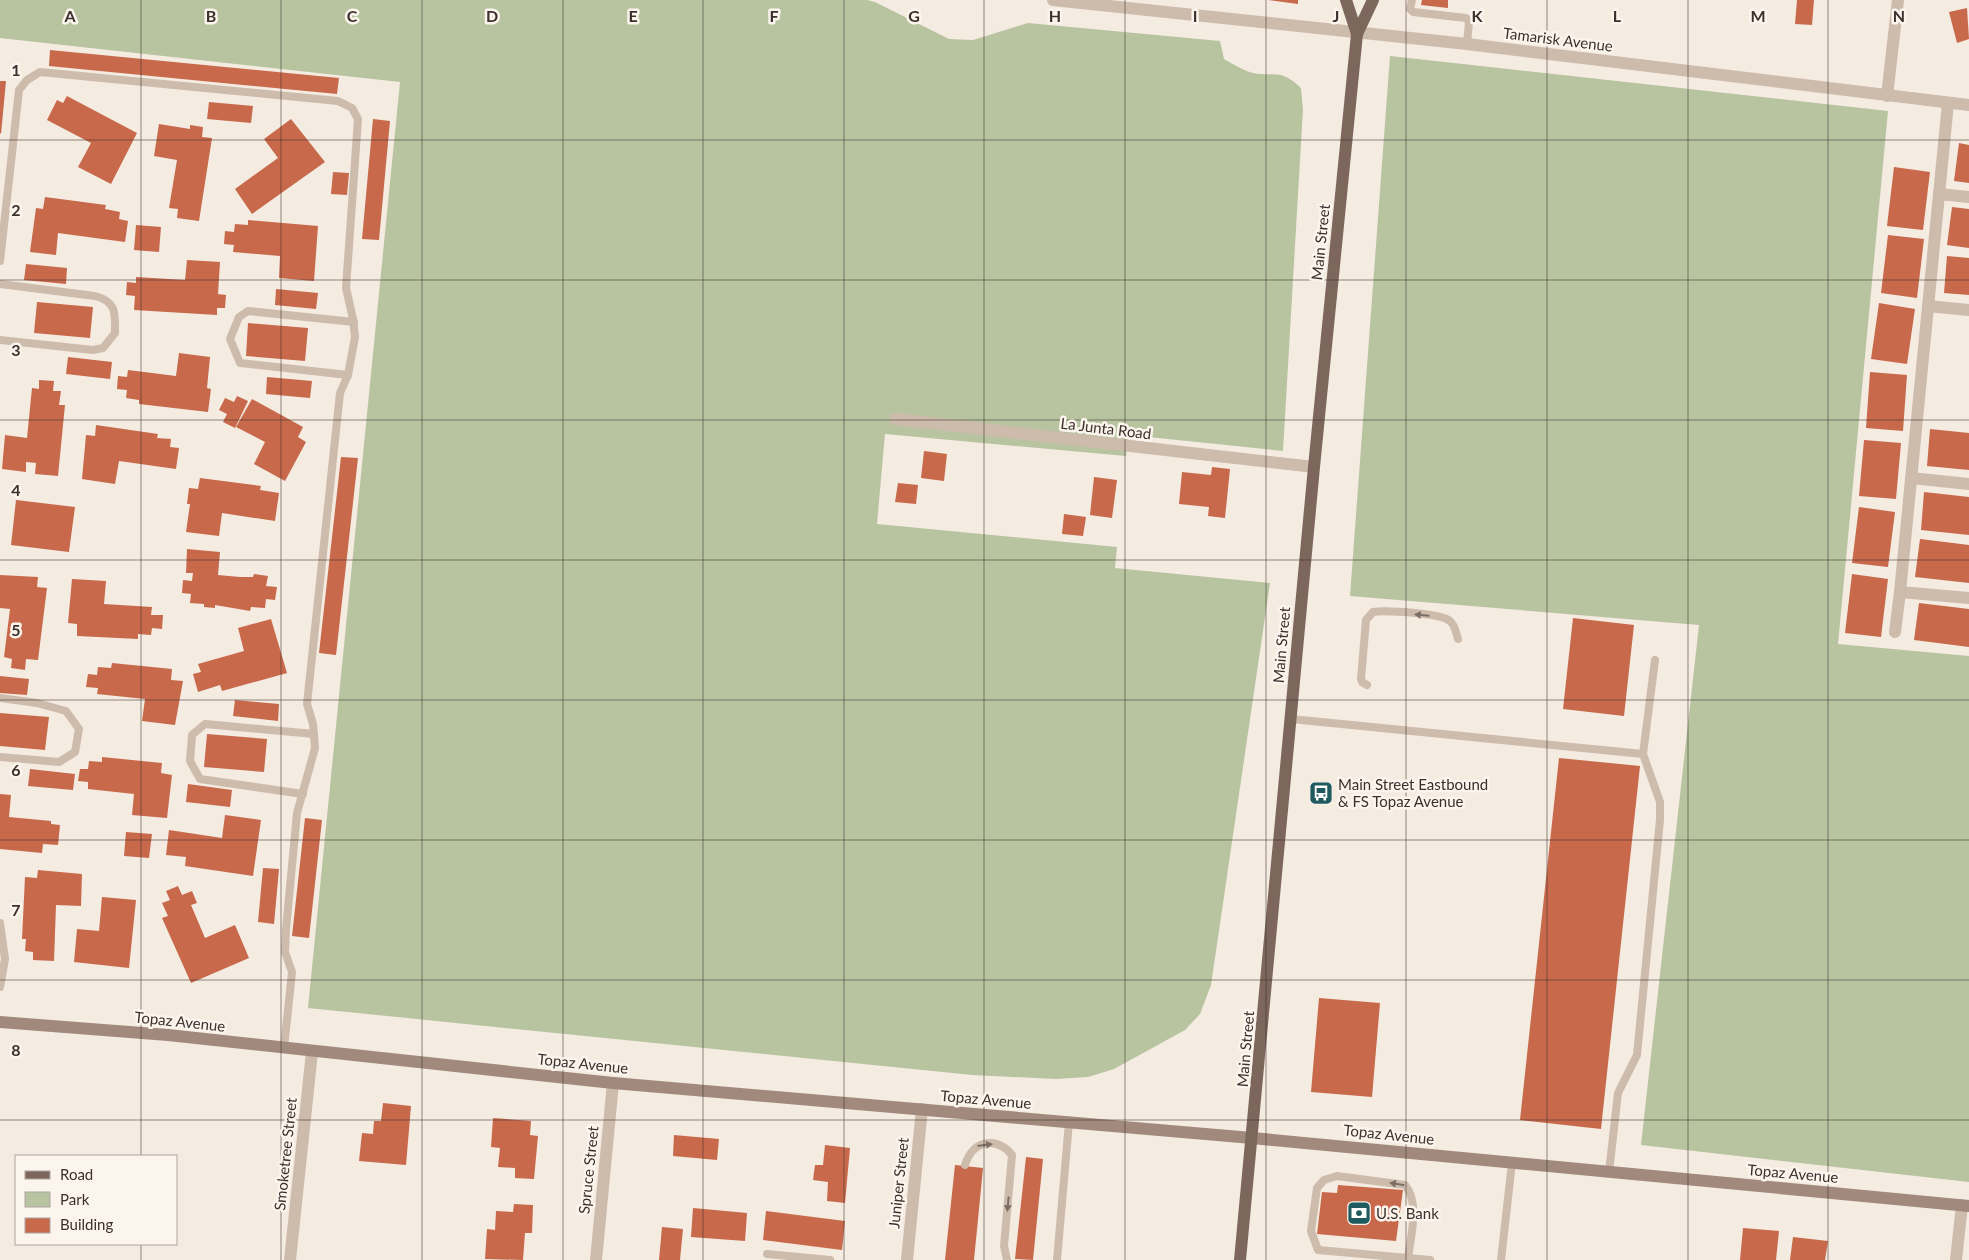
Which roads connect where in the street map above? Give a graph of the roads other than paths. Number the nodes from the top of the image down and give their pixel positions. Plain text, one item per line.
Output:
1 (1053, 0) edge
2 (1346, 0) edge
3 (1373, 0) edge
4 (1412, 0) edge
5 (1898, 0) edge
6 (1133, 5) edge
7 (1357, 34) junction
8 (1467, 44) junction
9 (1887, 96) junction
10 (1948, 103) junction
11 (1969, 105) edge
12 (1939, 194) junction
13 (1969, 197) edge
14 (0, 261) edge
15 (0, 284) edge
16 (1928, 306) junction
17 (1969, 310) edge
18 (354, 322) junction
19 (0, 340) edge
20 (348, 375) junction
21 (895, 419) dead end
22 (1314, 467) junction
23 (1910, 478) junction
24 (1969, 484) edge
25 (1900, 592) junction
26 (1969, 598) edge
27 (1895, 632) dead end
28 (1458, 639) dead end
29 (1655, 660) dead end
30 (1367, 685) dead end
31 (0, 698) edge
32 (1291, 720) junction
33 (314, 734) junction
34 (1643, 754) junction
35 (0, 757) edge
36 (303, 794) junction
37 (0, 923) edge
38 (0, 987) edge
39 (0, 1022) edge
40 (284, 1048) junction
41 (312, 1052) junction
42 (613, 1083) junction
43 (922, 1110) junction
44 (1069, 1122) junction
45 (1252, 1138) junction
46 (1512, 1163) junction
47 (965, 1165) dead end
48 (1608, 1172) junction
49 (1966, 1206) edge
50 (767, 1254) dead end
51 (1408, 1258) junction
52 (290, 1260) edge
53 (596, 1260) edge
54 (830, 1260) edge
55 (907, 1260) edge
56 (1008, 1260) edge
57 (1057, 1260) edge
58 (1240, 1260) edge
59 (1430, 1260) edge
60 (1500, 1260) edge
61 (1956, 1260) edge

1 - 6 street, Tamarisk Avenue
2 - 7 main road, Main Street
3 - 7 main road, Main Street
4 - 8 lane
5 - 9 street
6 - 7 street, Tamarisk Avenue
7 - 8 street, Tamarisk Avenue
7 - 22 main road, Main Street
8 - 9 street, Tamarisk Avenue
9 - 10 street, Tamarisk Avenue
10 - 11 street, Tamarisk Avenue
10 - 12 street
12 - 13 street
12 - 16 street
14 - 18 lane
15 - 19 lane
16 - 17 street
16 - 23 street
18 - 20 lane
18 - 20 lane
20 - 33 lane
21 - 22 street, La Junta Road
22 - 32 main road, Main Street
23 - 24 street
23 - 25 street
25 - 26 street
25 - 27 street
28 -> 30 lane
29 - 34 lane
31 - 35 lane
32 - 34 lane
32 - 45 main road, Main Street
33 - 36 lane
33 - 36 lane
34 - 48 lane
36 - 40 lane
37 - 38 lane
39 - 40 street, Topaz Avenue
40 - 41 street, Topaz Avenue
41 - 42 street, Topaz Avenue
41 - 52 street, Smoketree Street
42 - 43 street, Topaz Avenue
42 - 53 street, Spruce Street
43 - 44 street, Topaz Avenue
43 - 55 street, Juniper Street
44 - 45 street, Topaz Avenue
44 - 57 lane
45 - 46 street, Topaz Avenue
45 - 58 main road, Main Street
46 - 48 street, Topaz Avenue
46 - 60 lane
47 -> 56 lane
48 - 49 street, Topaz Avenue
49 - 61 street
50 - 54 lane
51 -> 51 lane
51 - 59 lane

